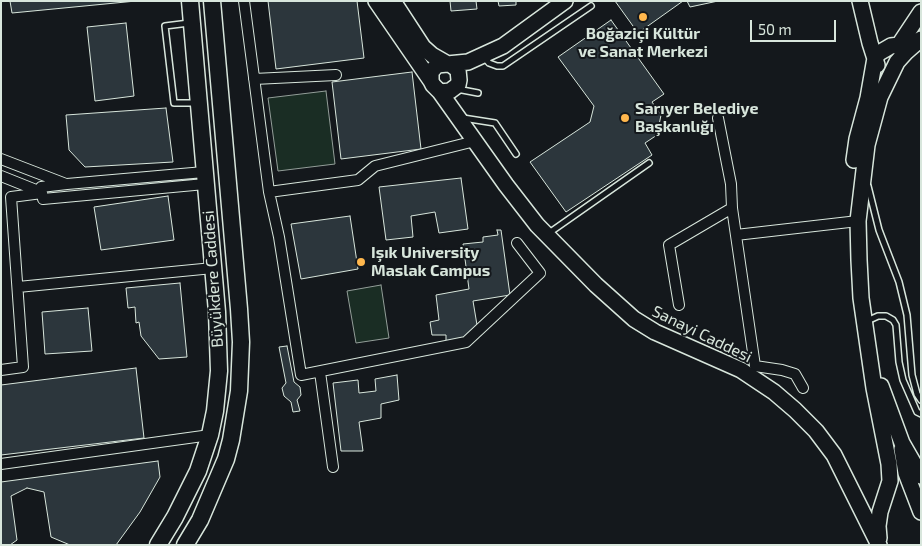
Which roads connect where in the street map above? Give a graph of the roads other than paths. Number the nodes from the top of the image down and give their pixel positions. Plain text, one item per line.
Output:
1 (190, 1) edge
2 (212, 1) edge
3 (244, 1) edge
4 (376, 1) edge
5 (393, 1) edge
6 (554, 1) edge
7 (565, 1) edge
8 (860, 1) edge
9 (591, 6) dead end
10 (919, 19) edge
11 (192, 22) junction
12 (921, 39) edge
13 (901, 53) junction
14 (483, 56) junction
15 (874, 58) junction
16 (448, 64) junction
17 (336, 75) dead end
18 (254, 79) junction
19 (446, 85) junction
20 (478, 93) dead end
21 (880, 97) junction
22 (198, 103) junction
23 (458, 117) junction
24 (718, 118) dead end
25 (475, 141) junction
26 (516, 154) dead end
27 (1, 160) edge
28 (649, 163) dead end
29 (864, 170) junction
30 (1, 176) edge
31 (205, 178) junction
32 (67, 184) junction
33 (269, 192) junction
34 (42, 193) junction
35 (732, 208) junction
36 (858, 221) junction
37 (546, 235) junction
38 (736, 235) junction
39 (517, 243) dead end
40 (213, 268) junction
41 (18, 287) junction
42 (678, 305) dead end
43 (865, 322) junction
44 (872, 362) junction
45 (1, 370) edge
46 (320, 372) junction
47 (803, 388) dead end
48 (921, 400) edge
49 (921, 414) edge
50 (210, 435) junction
51 (902, 443) junction
52 (1, 464) edge
53 (333, 467) dead end
54 (921, 476) edge
55 (921, 512) edge
56 (158, 545) edge
57 (185, 545) edge
58 (880, 545) edge

1 - 11 main road, Büyükdere Caddesi
2 - 57 main road, Büyükdere Caddesi
3 - 18 street
4 - 19 street, Sanayi Caddesi
5 - 16 street
6 - 14 street
7 - 14 street
8 - 15 street
9 - 14 lane
10 - 13 street
11 - 22 main road, Büyükdere Caddesi
11 - 22 lane
12 - 13 street
13 - 15 street
13 - 21 street
14 - 16 street
14 - 19 street
15 - 21 street
15 - 36 street
16 - 19 street
16 - 19 street
17 - 18 street
18 - 33 street
19 - 20 lane
19 - 23 street, Sanayi Caddesi
21 - 29 street
22 - 31 main road, Büyükdere Caddesi
23 - 25 street, Sanayi Caddesi
23 - 26 lane
24 - 35 street
25 - 33 street
25 - 37 street, Sanayi Caddesi
27 - 32 street
28 - 37 lane
29 - 36 street
29 - 48 lane
30 - 34 street
31 - 32 street
31 - 34 street
31 - 40 main road, Büyükdere Caddesi
32 - 34 street
33 - 46 street
34 - 41 street
35 - 38 street
35 - 42 street
36 - 38 street
36 - 43 street
37 - 58 street, Sanayi Caddesi
38 - 47 street
39 - 46 street
40 - 41 street
40 - 50 main road, Büyükdere Caddesi
41 - 45 street
43 - 44 street
43 - 49 lane
44 - 51 street
44 - 58 street
46 - 53 street
50 - 52 street
50 - 56 main road, Büyükdere Caddesi
51 - 54 street
51 - 55 street

